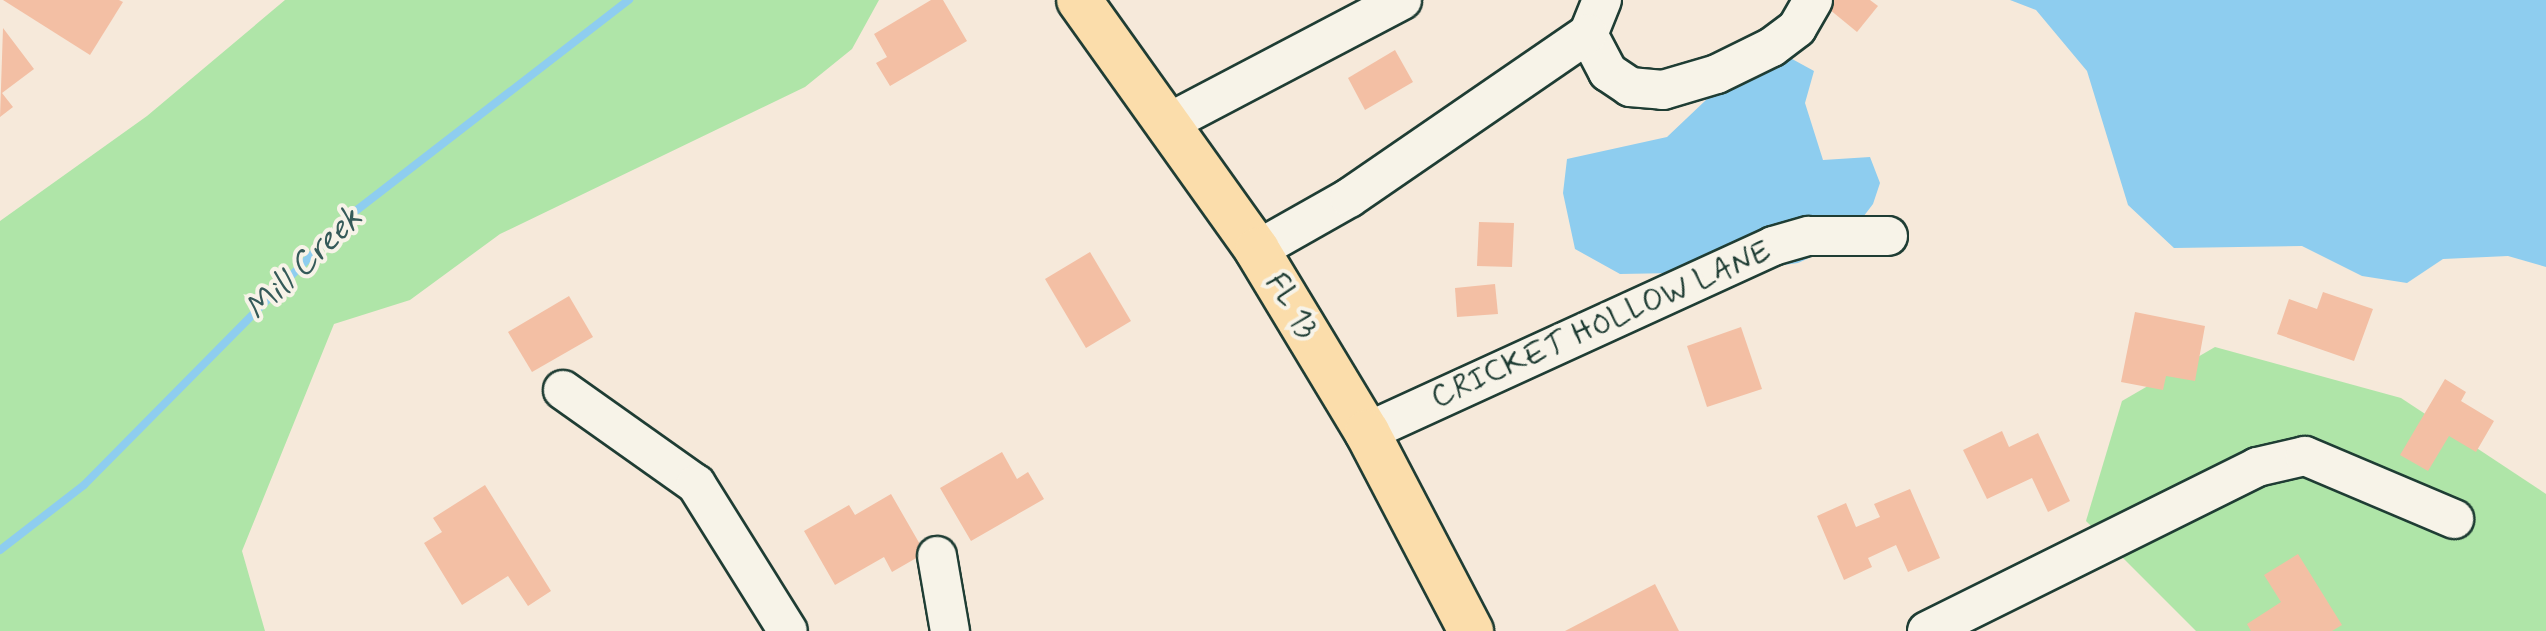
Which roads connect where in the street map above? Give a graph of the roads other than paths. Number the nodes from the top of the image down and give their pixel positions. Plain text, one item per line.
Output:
1 (1079, 0) edge
2 (1402, 0) edge
3 (1813, 0) edge
4 (1595, 17) edge
5 (1170, 122) junction
6 (1888, 236) dead end
7 (1257, 250) junction
8 (563, 390) dead end
9 (1367, 432) junction
10 (2454, 519) dead end
11 (937, 556) dead end
12 (788, 631) edge
13 (950, 631) edge
14 (1471, 631) edge
15 (1927, 631) edge

1 - 5 main road, FL 13
2 - 5 street
3 - 4 street
4 - 7 street
5 - 7 main road, FL 13
6 - 9 street, CRICKET HOLLOW LANE
7 - 9 main road, FL 13
8 - 12 street
9 - 14 main road, FL 13
10 - 15 street
11 - 13 street

